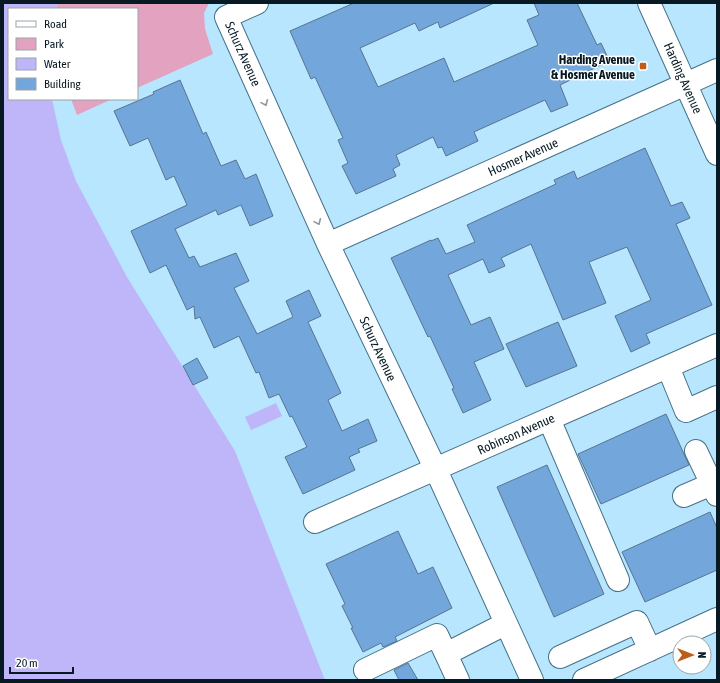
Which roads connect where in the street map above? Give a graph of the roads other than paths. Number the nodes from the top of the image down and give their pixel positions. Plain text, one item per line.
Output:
1 (257, 3) edge
2 (649, 3) edge
3 (717, 70) edge
4 (686, 84) junction
5 (717, 154) edge
6 (328, 244) junction
7 (717, 345) edge
8 (668, 367) junction
9 (717, 397) edge
10 (550, 419) junction
11 (696, 451) dead end
12 (436, 470) junction
13 (714, 490) edge
14 (684, 496) dead end
15 (316, 522) dead end
16 (618, 580) dead end
17 (717, 619) edge
18 (506, 624) junction
19 (650, 650) junction
20 (446, 654) junction
21 (560, 656) dead end
22 (365, 670) dead end
23 (458, 680) edge
24 (532, 680) edge
25 (584, 680) edge

1 -> 6 street, Schurz Avenue
2 - 4 street, Harding Avenue
3 - 4 street, Hosmer Avenue
4 - 5 street, Harding Avenue
4 - 6 street, Hosmer Avenue
6 - 12 street, Schurz Avenue
7 - 8 street, Robinson Avenue
8 - 9 street
8 - 10 street, Robinson Avenue
10 - 12 street, Robinson Avenue
10 - 16 street
11 - 13 street
12 - 15 street, Robinson Avenue
12 - 18 street, Schurz Avenue
13 - 14 street
17 - 19 street
18 - 20 street
18 - 24 street, Schurz Avenue
19 - 21 street
19 - 25 street
20 - 22 street
20 - 23 street

